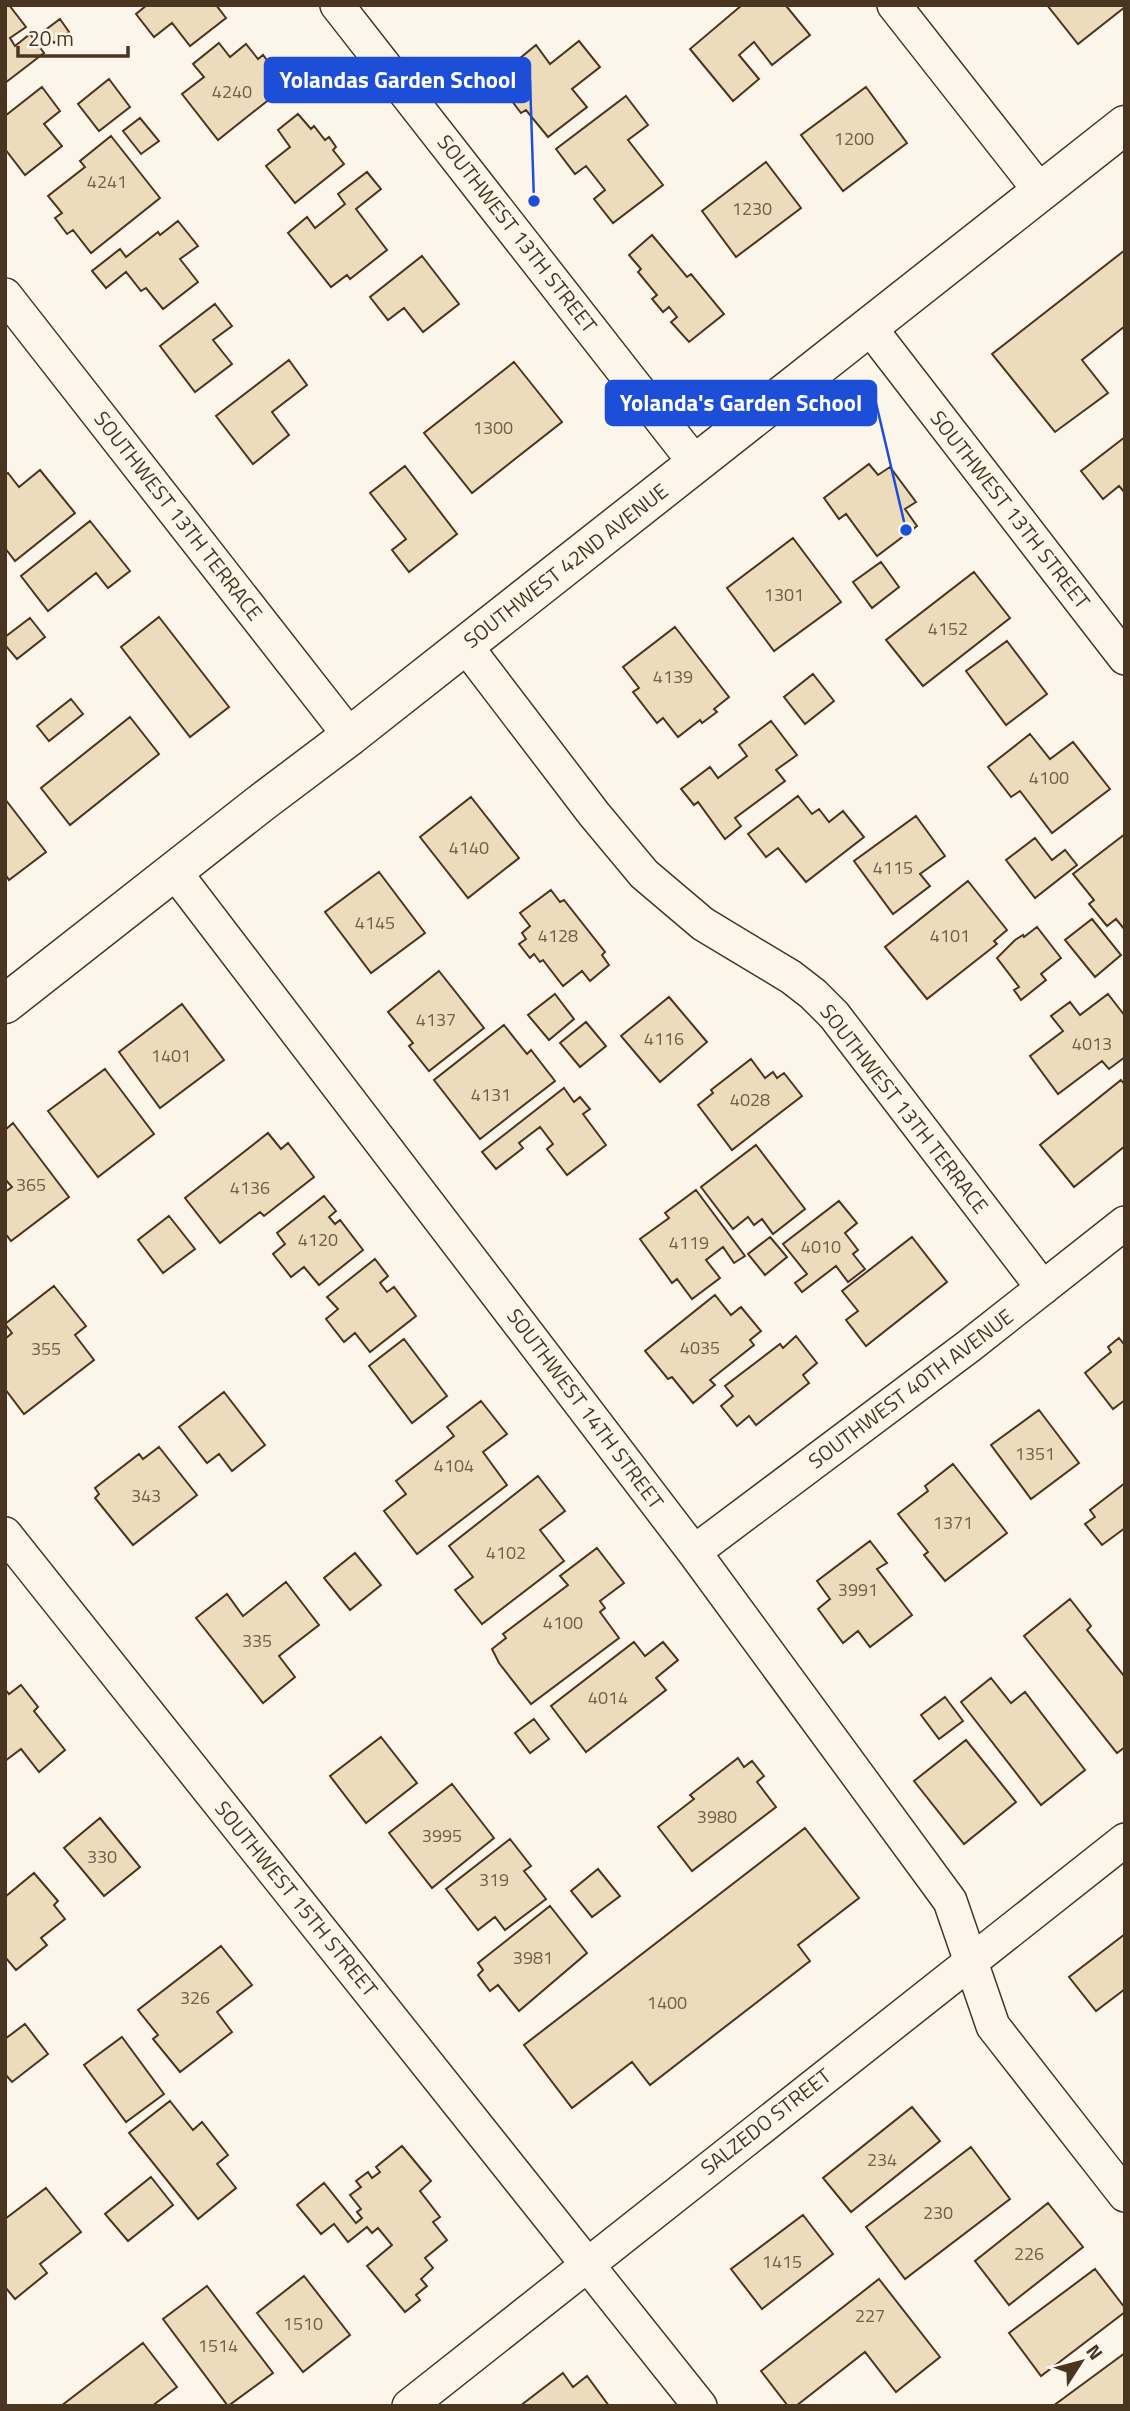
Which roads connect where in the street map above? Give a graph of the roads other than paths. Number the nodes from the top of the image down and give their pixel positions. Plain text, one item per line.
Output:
1 (337, 5) edge
2 (894, 5) edge
3 (1125, 125) edge
4 (1041, 192) junction
5 (5, 295) edge
6 (870, 328) junction
7 (696, 464) junction
8 (465, 645) junction
9 (1125, 658) edge
10 (350, 736) junction
11 (174, 871) junction
12 (5, 1004) edge
13 (1125, 1223) edge
14 (1043, 1289) junction
15 (5, 1534) edge
16 (694, 1552) junction
17 (1125, 1840) edge
18 (971, 1962) junction
19 (1125, 2195) edge
20 (588, 2264) junction
21 (409, 2406) edge
22 (700, 2406) edge

1 - 7 street, SOUTHWEST 13TH STREET
2 - 4 street
3 - 4 main road, SOUTHWEST 42ND AVENUE
4 - 6 main road, SOUTHWEST 42ND AVENUE
5 - 10 street, SOUTHWEST 13TH TERRACE
6 - 7 main road, SOUTHWEST 42ND AVENUE
6 - 9 street, SOUTHWEST 13TH STREET
7 - 8 main road, SOUTHWEST 42ND AVENUE
8 - 10 main road, SOUTHWEST 42ND AVENUE
8 - 14 street, SOUTHWEST 13TH TERRACE
10 - 11 main road, SOUTHWEST 42ND AVENUE
11 - 12 main road, SOUTHWEST 42ND AVENUE
11 - 16 street, SOUTHWEST 14TH STREET
13 - 14 street, SOUTHWEST 40TH AVENUE
14 - 16 street, SOUTHWEST 40TH AVENUE
15 - 20 street, SOUTHWEST 15TH STREET
16 - 18 street, SOUTHWEST 14TH STREET
17 - 18 street, SALZEDO STREET
18 - 19 street, SOUTHWEST 14TH STREET
18 - 20 street, SALZEDO STREET
20 - 21 street, SALZEDO STREET
20 - 22 street, SOUTHWEST 15TH STREET

